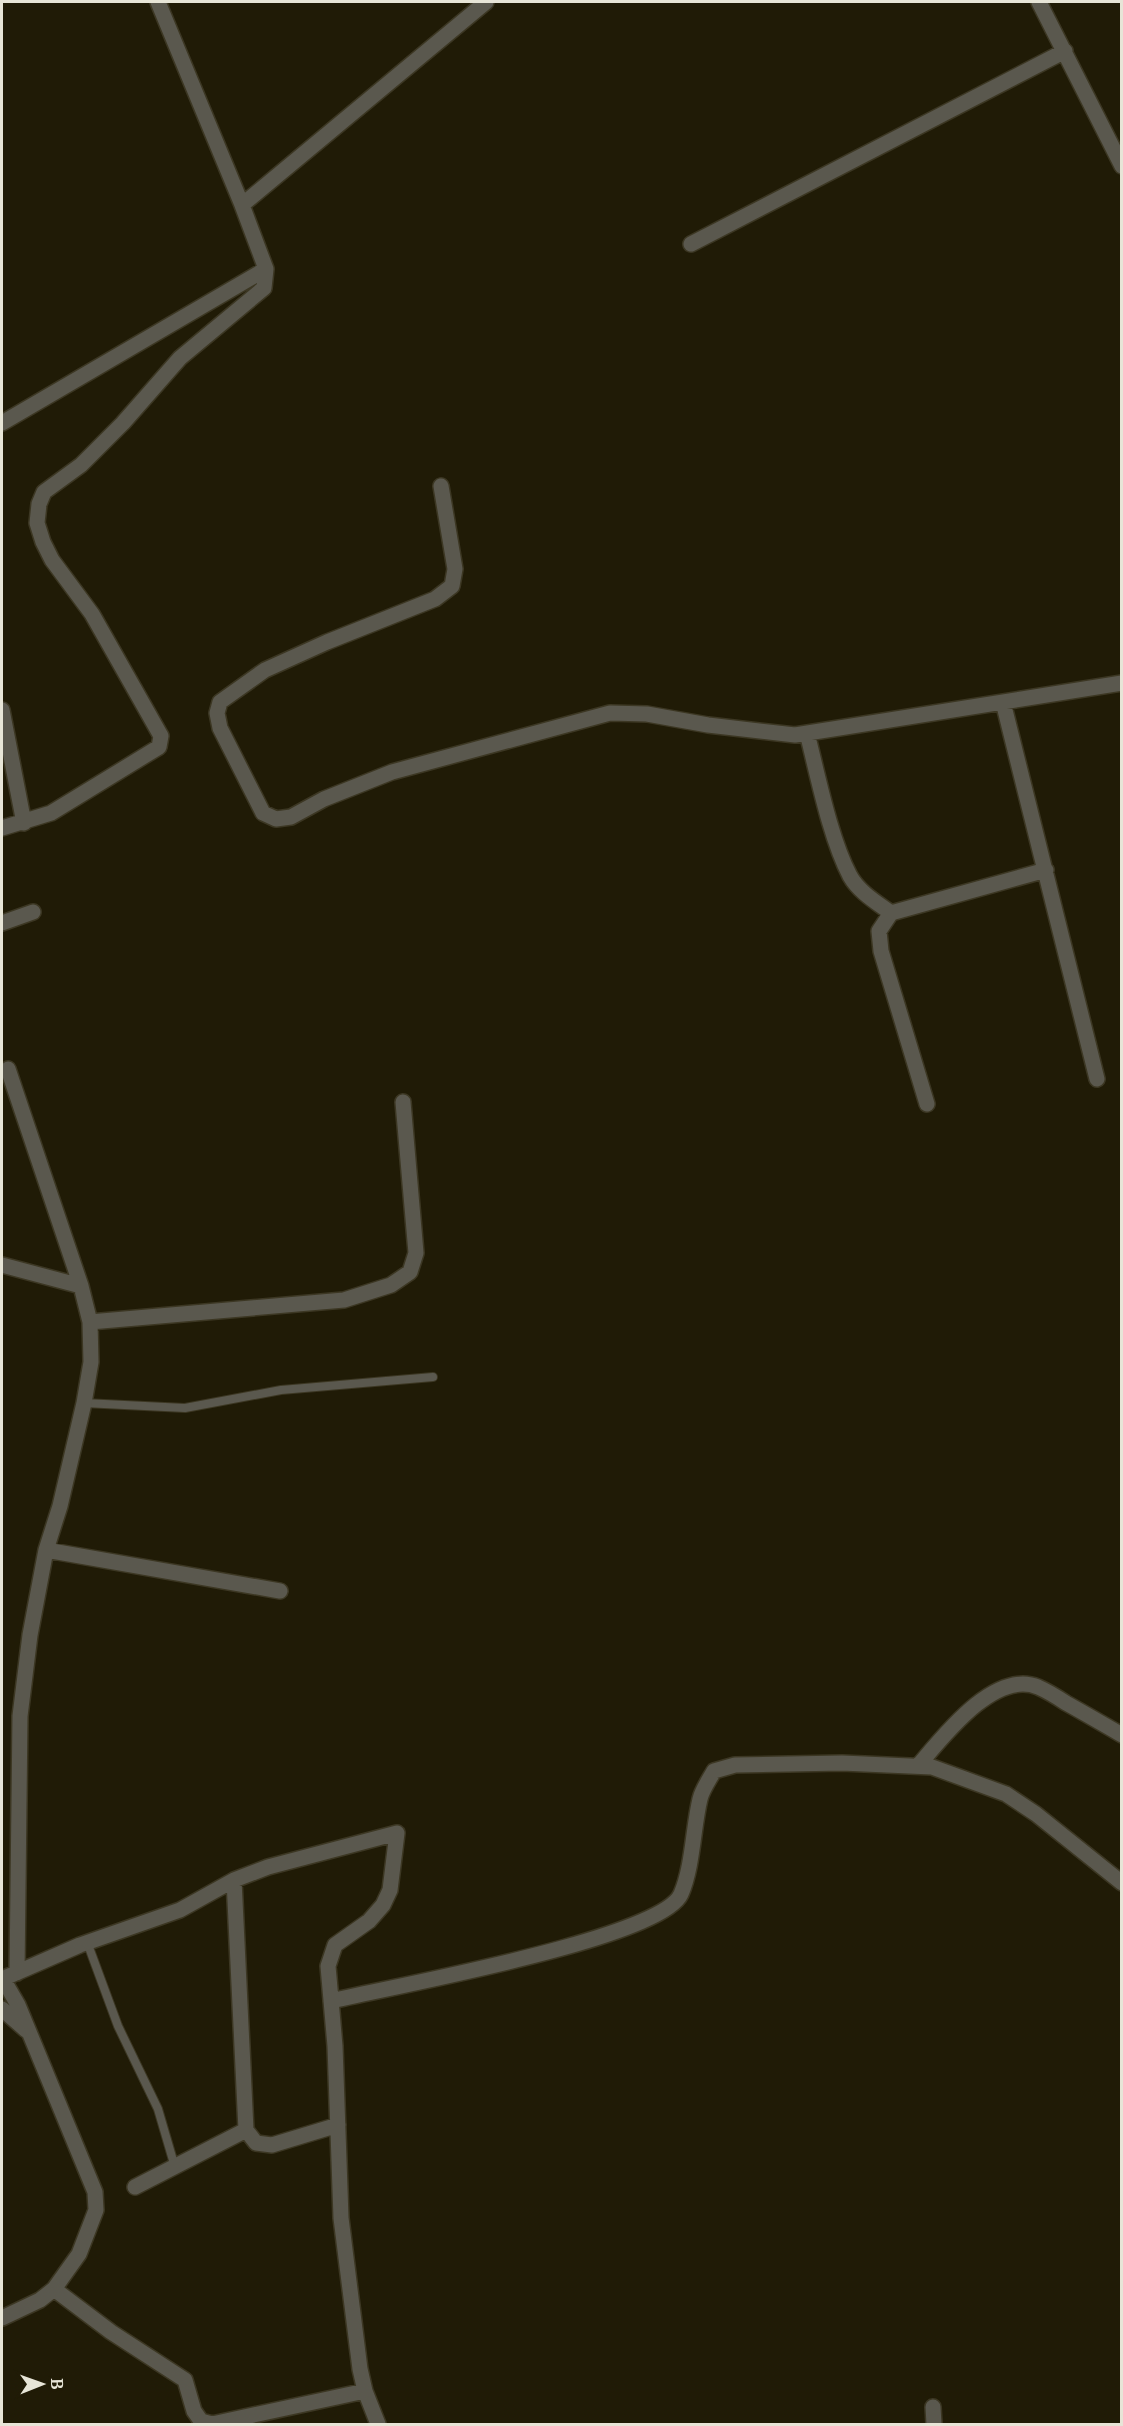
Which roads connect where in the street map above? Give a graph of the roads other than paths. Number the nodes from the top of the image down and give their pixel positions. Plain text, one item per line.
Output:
1 (158, 2) edge
2 (486, 2) edge
3 (1039, 2) edge
4 (1065, 51) junction
5 (1122, 166) edge
6 (242, 205) junction
7 (691, 244) dead end
8 (266, 269) junction
9 (2, 423) edge
10 (441, 486) dead end
11 (1122, 683) edge
12 (1003, 702) junction
13 (2, 710) edge
14 (807, 733) junction
15 (24, 822) junction
16 (2, 828) edge
17 (1046, 870) junction
18 (33, 912) dead end
19 (891, 913) junction
20 (2, 923) edge
21 (8, 1069) dead end
22 (1097, 1079) dead end
23 (403, 1102) dead end
24 (927, 1104) dead end
25 (2, 1265) edge
26 (81, 1286) junction
27 (90, 1322) junction
28 (433, 1377) dead end
29 (84, 1403) junction
30 (46, 1550) junction
31 (280, 1591) dead end
32 (1122, 1735) edge
33 (918, 1766) junction
34 (234, 1880) junction
35 (1122, 1884) edge
36 (87, 1942) junction
37 (7, 1977) edge
38 (331, 2001) junction
39 (2, 2009) edge
40 (28, 2032) junction
41 (338, 2125) junction
42 (246, 2130) junction
43 (175, 2167) junction
44 (135, 2187) dead end
45 (54, 2289) junction
46 (2, 2318) edge
47 (365, 2391) junction
48 (933, 2407) dead end
49 (378, 2424) edge
50 (934, 2424) edge

1 - 6 street
2 - 6 street
3 - 4 street
4 - 5 street
4 - 7 street
6 - 8 street
8 - 9 street
8 - 15 street
10 - 14 street
11 - 12 street
12 - 14 street
12 - 17 street
13 - 15 street
14 - 19 street
15 - 16 street
17 - 19 street
17 - 22 street
18 - 20 street
19 - 24 street
21 - 26 street
23 - 27 street
25 - 26 street
26 - 27 street
27 - 29 street
28 - 29 lane
29 - 30 street
30 - 31 street
30 - 37 street
32 - 33 street
33 - 35 street
33 - 38 street
34 - 36 street
34 - 38 street
34 - 42 street
36 - 37 street
36 - 43 lane
37 - 40 street
38 - 41 street
39 - 40 street
40 - 45 street
41 - 42 street
41 - 47 street
42 - 43 street
43 - 44 street
45 - 46 street
45 - 47 street
47 - 49 street
48 - 50 street

